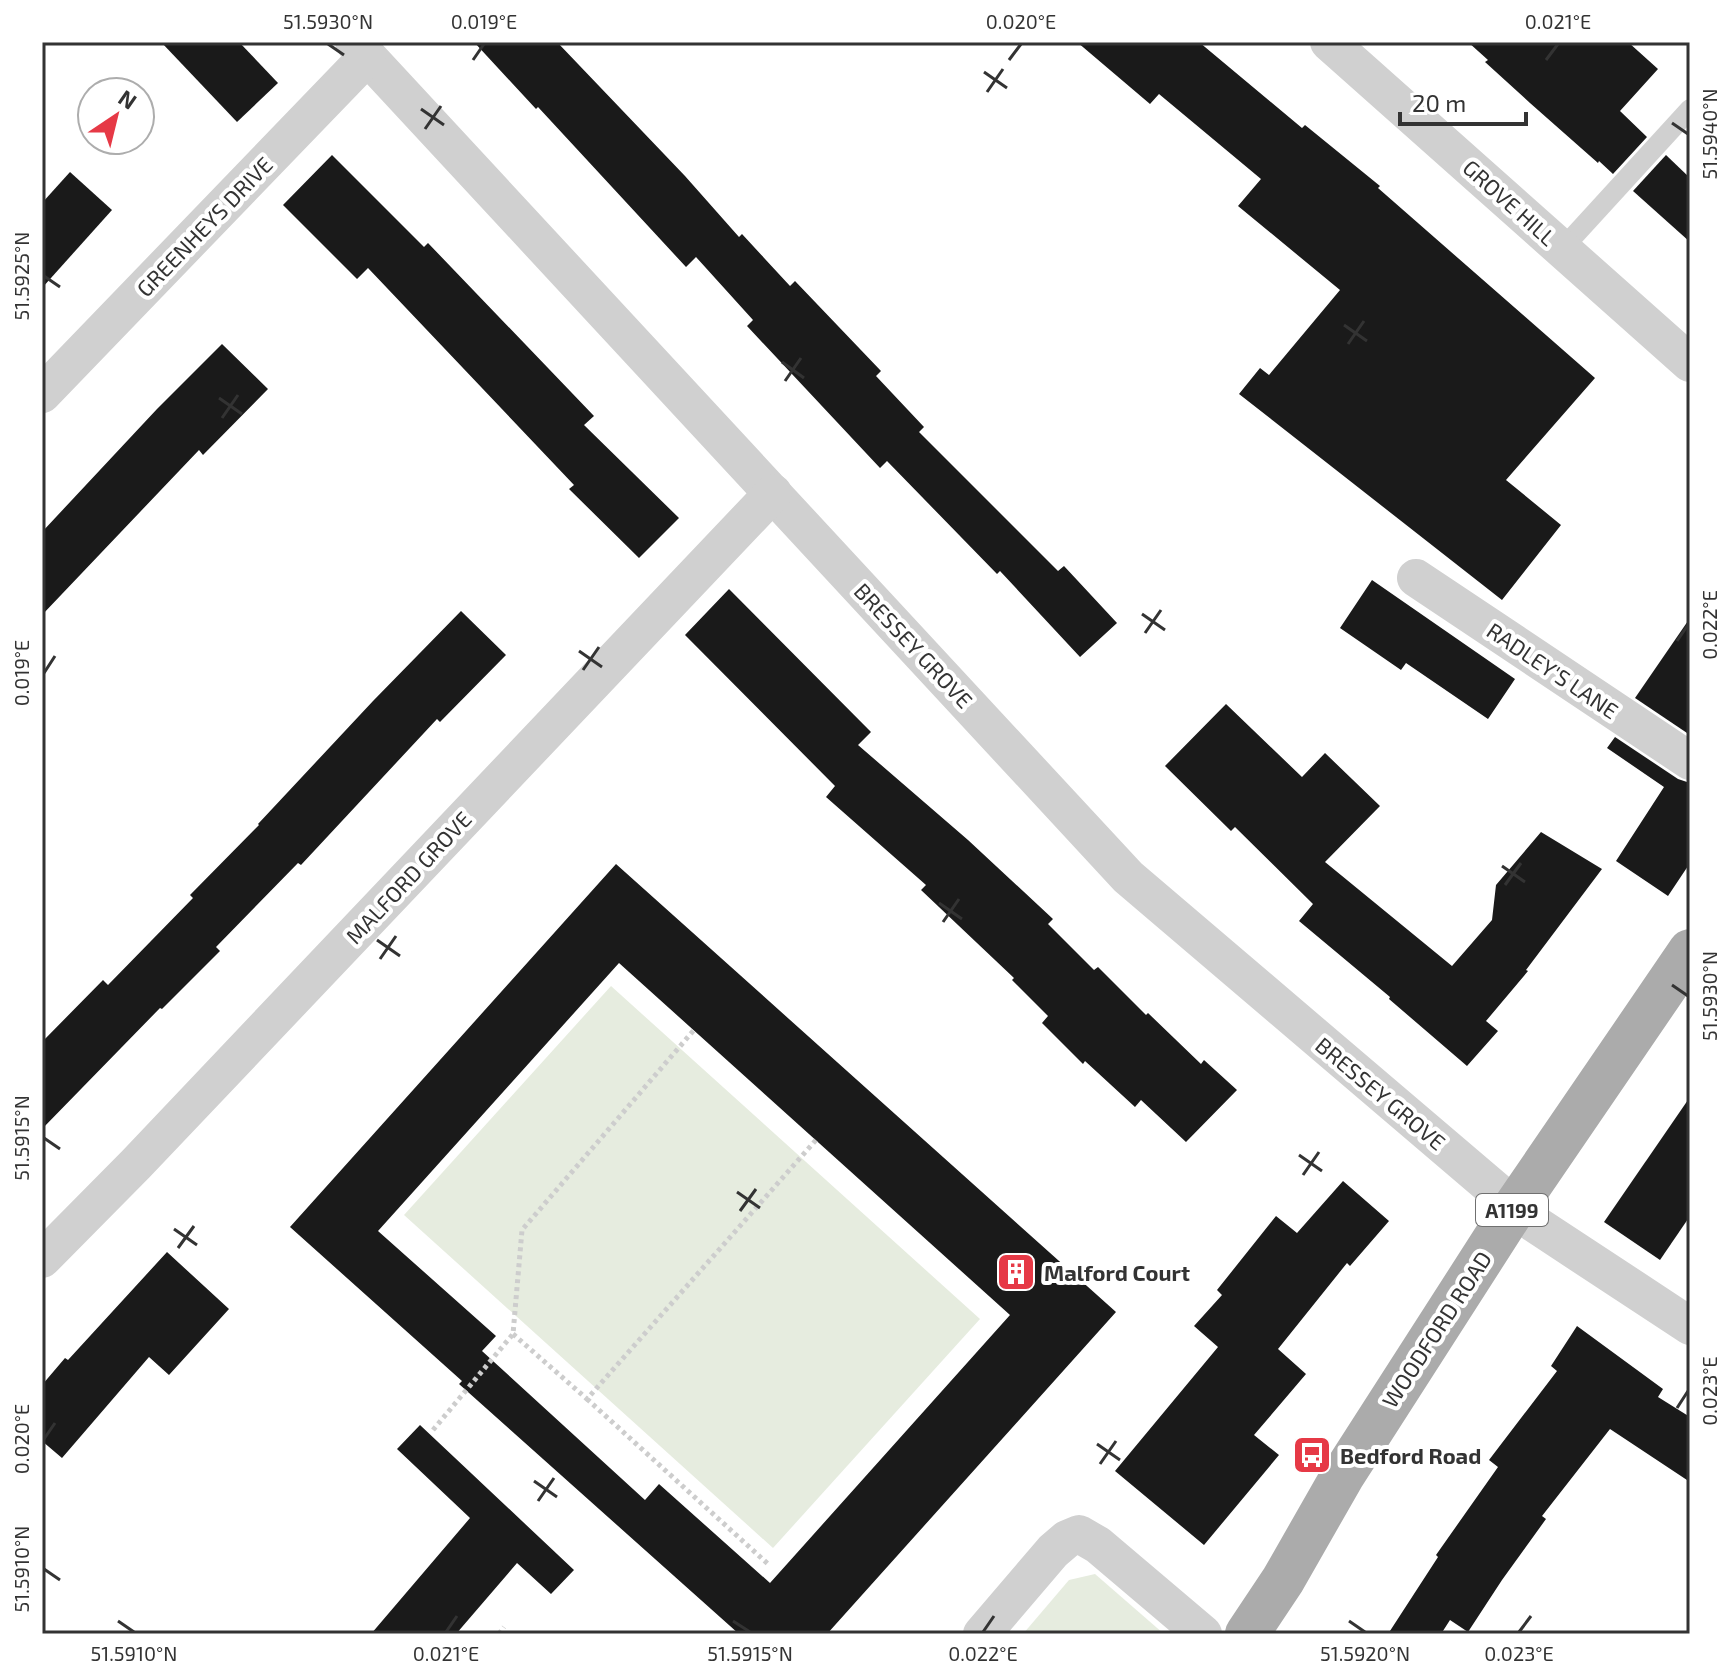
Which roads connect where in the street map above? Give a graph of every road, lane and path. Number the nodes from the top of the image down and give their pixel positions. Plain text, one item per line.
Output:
1 (1329, 42) edge
2 (360, 50) edge
3 (1690, 109) edge
4 (1562, 249) junction
5 (1690, 363) edge
6 (42, 394) edge
7 (773, 493) junction
8 (1416, 578) dead end
9 (1690, 761) edge
10 (1690, 951) edge
11 (694, 1030) dead end
12 (816, 1140) dead end
13 (1515, 1207) junction
14 (42, 1259) edge
15 (1690, 1326) edge
16 (513, 1334) junction
17 (587, 1399) junction
18 (433, 1430) dead end
19 (768, 1564) dead end
20 (504, 1627) dead end
21 (1260, 1629) edge
22 (499, 1634) edge
23 (982, 1634) edge
24 (1203, 1634) edge

1 - 4 street, GROVE HILL
2 - 6 street, GREENHEYS DRIVE
2 - 7 street, BRESSEY GROVE
3 - 4 lane
4 - 5 street, GROVE HILL
7 - 13 street, BRESSEY GROVE
7 - 14 street, MALFORD GROVE
8 - 9 street, RADLEY'S LANE
10 - 13 main road, WOODFORD ROAD / A1199
11 - 16 path
12 - 17 path
13 - 15 street, BRESSEY GROVE
13 - 21 main road, WOODFORD ROAD / A1199
16 - 17 path
16 - 18 path
17 - 19 path
20 - 22 path
23 - 24 street

